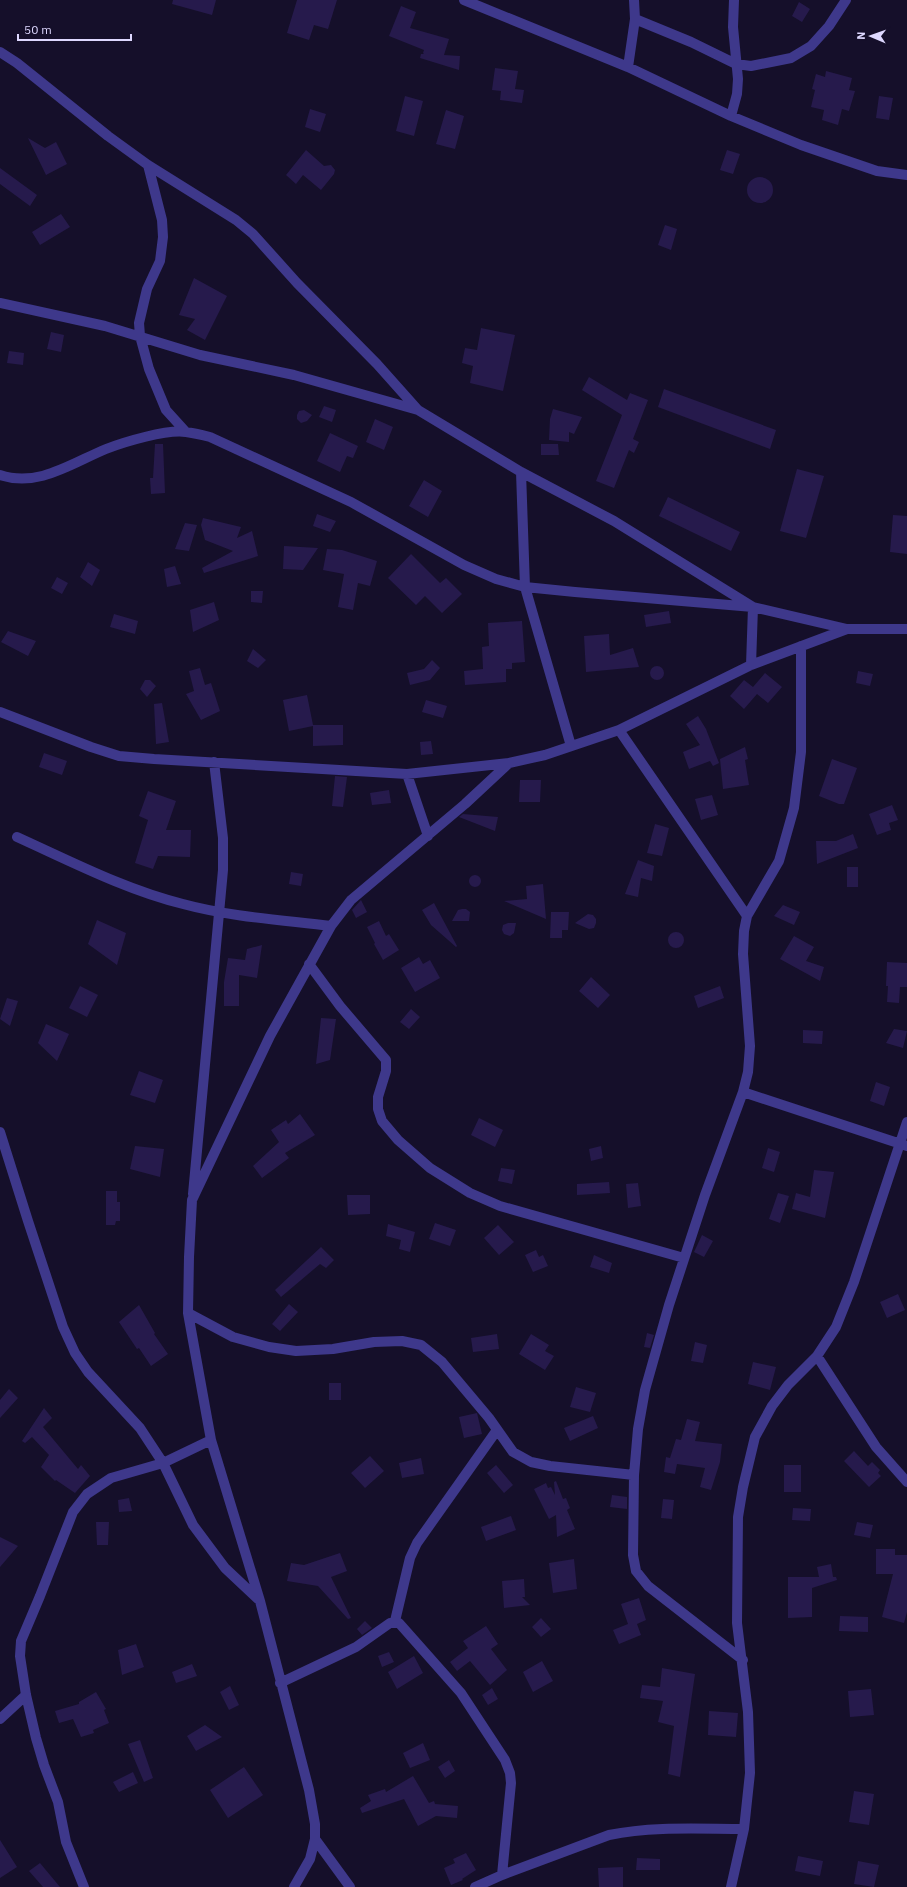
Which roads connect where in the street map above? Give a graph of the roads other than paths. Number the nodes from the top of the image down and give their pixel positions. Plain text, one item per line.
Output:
1 (464, 0) edge
2 (634, 0) edge
3 (734, 0) edge
4 (846, 0) edge
5 (635, 19) junction
6 (0, 52) edge
7 (736, 64) junction
8 (628, 67) junction
9 (731, 116) junction
10 (148, 165) junction
11 (907, 174) edge
12 (0, 303) edge
13 (140, 336) junction
14 (418, 410) junction
15 (185, 431) junction
16 (521, 472) junction
17 (0, 475) edge
18 (525, 587) junction
19 (753, 607) junction
20 (848, 629) junction
21 (907, 629) edge
22 (801, 646) junction
23 (751, 665) junction
24 (0, 712) edge
25 (619, 730) junction
26 (571, 746) junction
27 (214, 762) junction
28 (509, 763) junction
29 (407, 774) junction
30 (428, 836) junction
31 (17, 837) dead end
32 (220, 912) junction
33 (747, 916) junction
34 (331, 926) junction
35 (309, 964) junction
36 (743, 1092) junction
37 (907, 1122) edge
38 (0, 1132) edge
39 (904, 1145) edge
40 (192, 1200) junction
41 (684, 1258) junction
42 (188, 1313) junction
43 (817, 1356) junction
44 (497, 1430) junction
45 (210, 1440) junction
46 (163, 1463) junction
47 (634, 1475) junction
48 (907, 1482) edge
49 (260, 1600) junction
50 (395, 1621) junction
51 (743, 1660) junction
52 (280, 1683) junction
53 (26, 1695) junction
54 (0, 1719) edge
55 (744, 1829) junction
56 (315, 1839) junction
57 (502, 1875) junction
58 (84, 1887) edge
59 (294, 1887) edge
60 (350, 1887) edge
61 (475, 1887) edge
62 (732, 1887) edge

1 - 8 street
2 - 5 street
3 - 7 street
4 - 7 street
5 - 7 street
5 - 8 street
6 - 10 street
7 - 9 street
8 - 9 street
9 - 11 street
10 - 13 street
10 - 14 street
12 - 13 street
13 - 14 street
13 - 15 street
14 - 16 street
15 - 17 street
15 - 18 street
16 - 18 street
16 - 19 street
18 - 19 street
18 - 26 street
19 - 20 street
19 - 23 street
20 - 21 street
20 - 22 street
22 - 23 street
22 - 33 street
23 - 25 street
24 - 27 street
25 - 26 street
25 - 33 street
26 - 28 street
27 - 29 street
27 - 32 street
28 - 29 street
28 - 30 street
29 - 30 street
30 - 34 street
31 - 32 street
32 - 34 street
32 - 40 street
33 - 36 street
34 - 35 street
35 - 40 street
35 - 41 street
36 - 39 street
36 - 41 street
37 - 39 street
38 - 46 street
39 - 43 street
40 - 42 street
41 - 47 street
42 - 44 street
42 - 45 street
43 - 48 street
43 - 51 street
44 - 47 street
44 - 50 street
45 - 46 street
45 - 49 street
46 - 49 street
46 - 53 street
47 - 51 street
49 - 52 street
50 - 52 street
50 - 57 street
51 - 55 street
52 - 56 street
53 - 54 street
53 - 58 street
55 - 57 street
55 - 62 street
56 - 59 street
56 - 60 street
57 - 61 street

